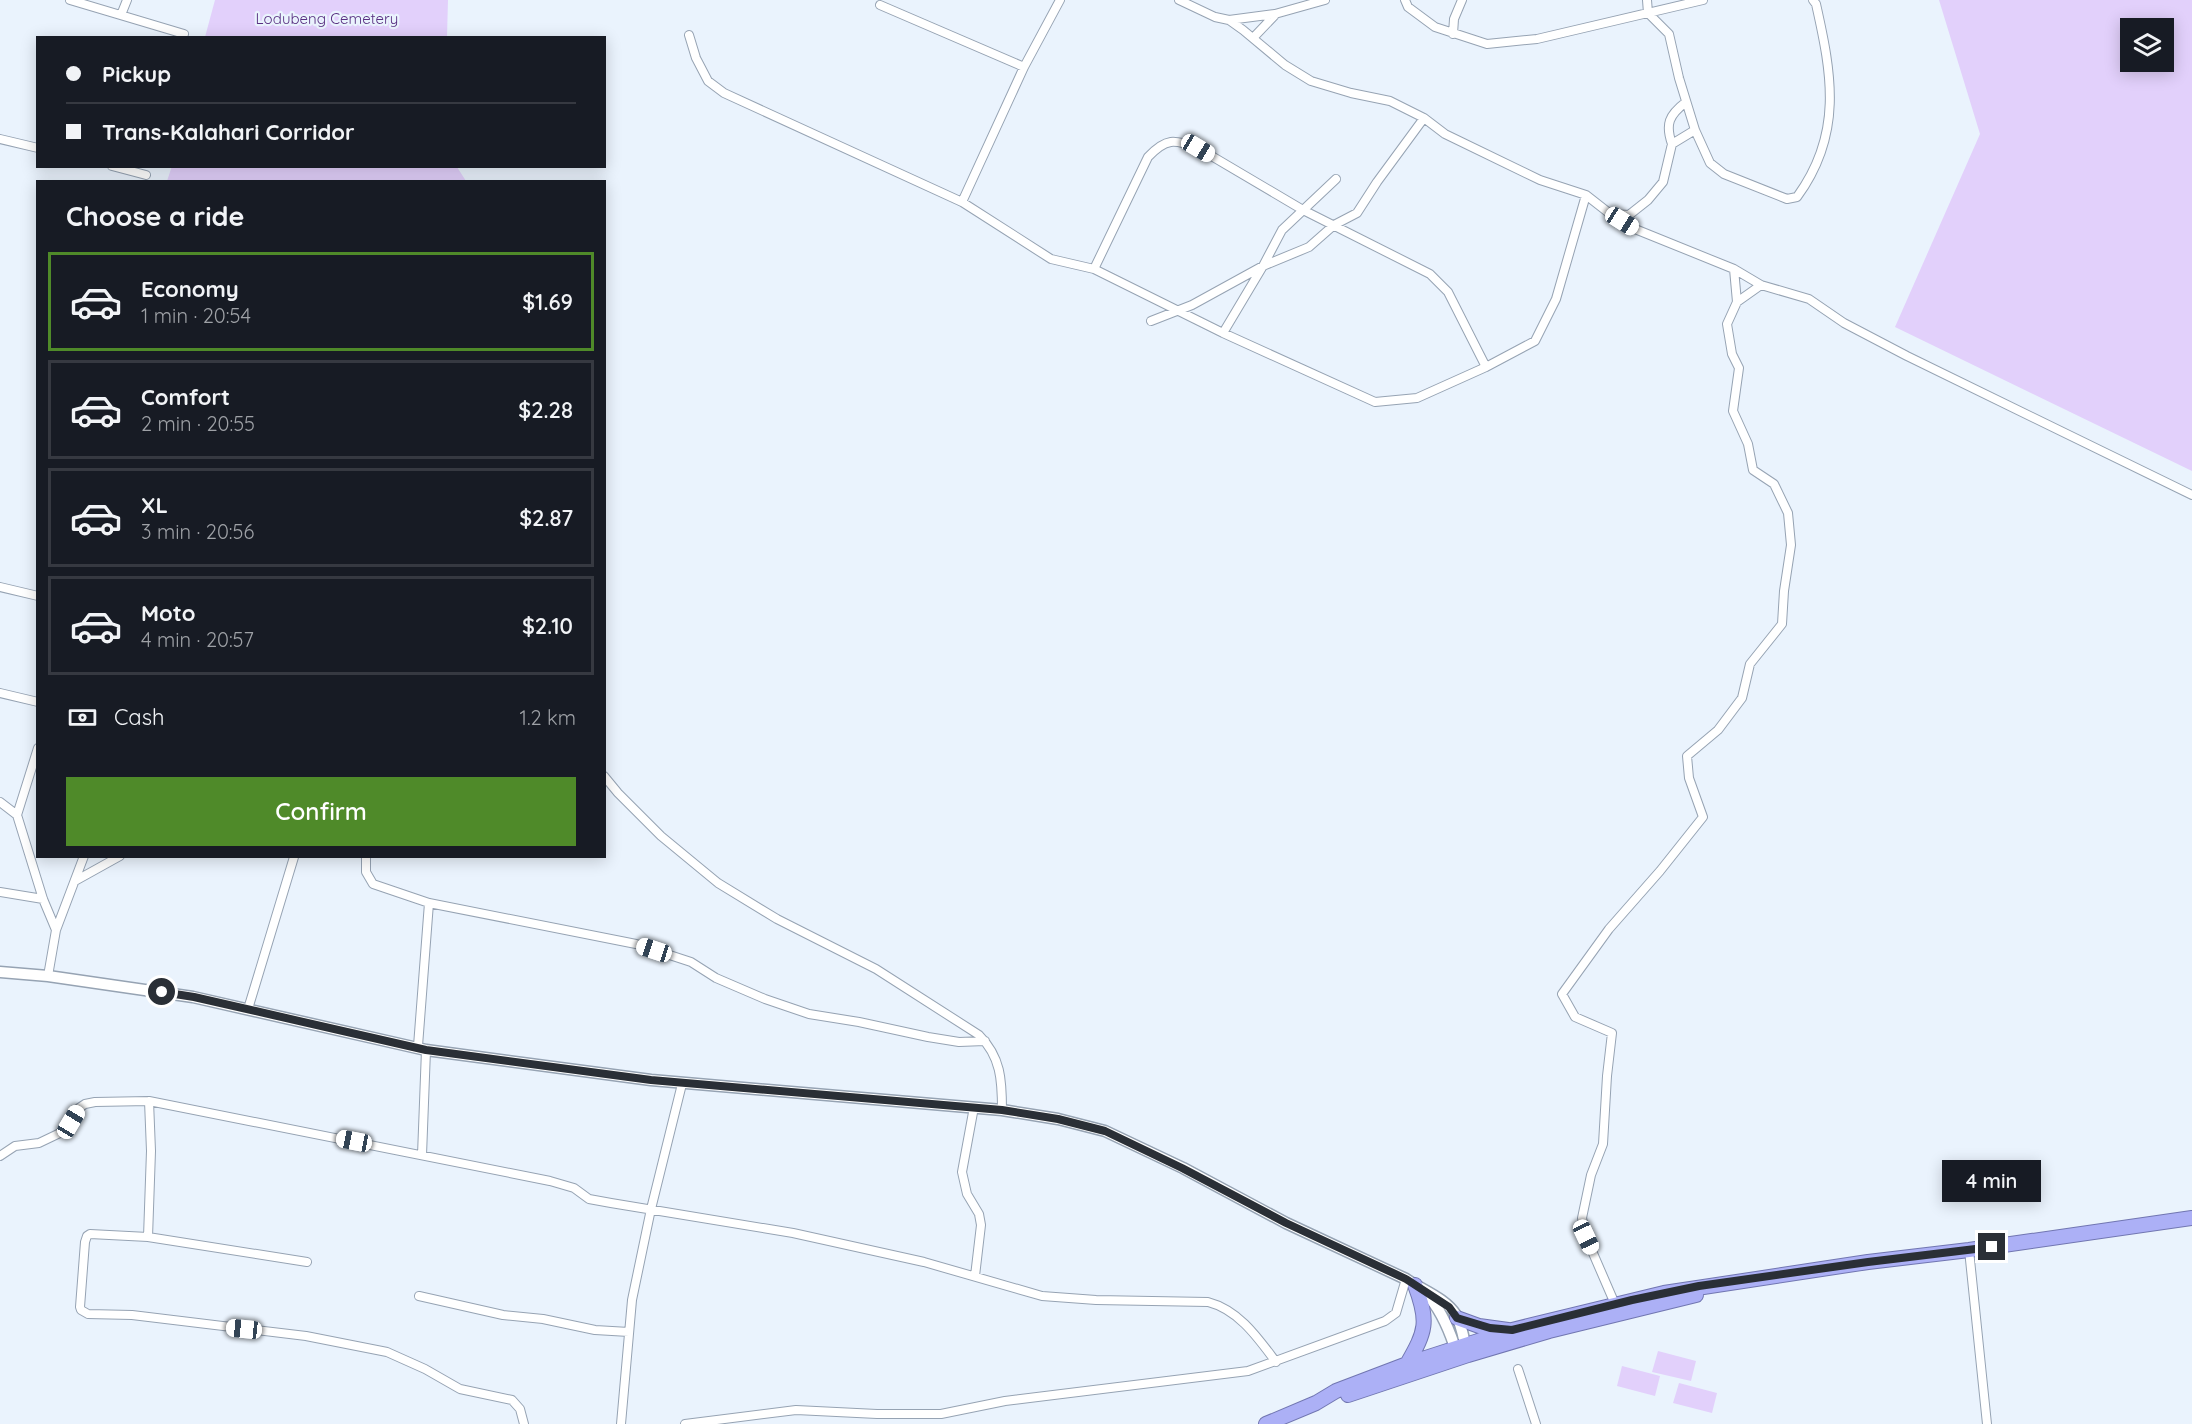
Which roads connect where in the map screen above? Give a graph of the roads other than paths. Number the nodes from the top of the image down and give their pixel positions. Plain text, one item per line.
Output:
1 (70, 0) edge
2 (127, 0) edge
3 (1060, 0) edge
4 (1179, 0) edge
5 (1325, 0) edge
6 (1405, 0) edge
7 (1462, 0) edge
8 (1647, 0) edge
9 (1703, 0) edge
10 (1813, 0) edge
11 (880, 5) dead end
12 (1648, 13) junction
13 (1275, 14) junction
14 (121, 15) junction
15 (1229, 20) junction
16 (184, 34) dead end
17 (1453, 34) junction
18 (689, 35) dead end
19 (1253, 38) junction
20 (1024, 67) junction
21 (1686, 102) junction
22 (1424, 118) junction
23 (1695, 130) junction
24 (0, 139) edge
25 (1672, 144) junction
26 (36, 148) edge
27 (120, 168) edge
28 (146, 175) dead end
29 (1336, 179) dead end
30 (1586, 195) junction
31 (962, 202) junction
32 (1303, 210) junction
33 (1609, 213) junction
34 (1629, 215) junction
35 (1334, 225) junction
36 (1635, 230) junction
37 (1263, 266) junction
38 (1094, 269) junction
39 (1734, 269) junction
40 (1761, 285) junction
41 (1737, 303) junction
42 (1177, 310) junction
43 (1151, 321) dead end
44 (1223, 333) junction
45 (1486, 368) junction
46 (2192, 495) edge
47 (0, 587) edge
48 (36, 596) edge
49 (0, 693) edge
50 (36, 702) edge
51 (36, 754) edge
52 (606, 778) edge
53 (0, 802) edge
54 (17, 815) junction
55 (83, 858) edge
56 (116, 858) edge
57 (294, 858) edge
58 (366, 858) edge
59 (75, 881) junction
60 (0, 892) edge
61 (43, 899) junction
62 (429, 903) junction
63 (56, 930) junction
64 (0, 972) edge
65 (48, 976) junction
66 (248, 1009) junction
67 (986, 1041) junction
68 (422, 1048) junction
69 (682, 1083) junction
70 (149, 1101) junction
71 (974, 1107) junction
72 (1002, 1110) junction
73 (422, 1155) junction
74 (0, 1156) edge
75 (651, 1209) junction
76 (2192, 1218) edge
77 (148, 1237) junction
78 (1969, 1250) junction
79 (307, 1262) dead end
80 (975, 1276) junction
81 (1735, 1282) junction
82 (1415, 1285) junction
83 (419, 1296) dead end
84 (1615, 1304) junction
85 (1457, 1318) junction
86 (1512, 1330) junction
87 (629, 1332) junction
88 (1462, 1352) junction
89 (1276, 1362) junction
90 (1407, 1364) junction
91 (1518, 1369) dead end
92 (1316, 1403) junction
93 (524, 1424) edge
94 (621, 1424) edge
95 (685, 1424) edge
96 (1266, 1424) edge
97 (1536, 1424) edge
98 (1987, 1424) edge

1 - 14 street
2 - 14 street
3 - 20 street
4 - 15 street
5 - 13 street
6 - 17 street
7 - 17 street
8 - 12 street
9 - 12 street
10 - 23 street
11 - 20 street
12 - 17 street
12 - 21 street
13 - 15 street
13 - 19 street
14 - 16 street
15 - 19 street
18 - 31 street
19 - 22 street
20 - 31 street
21 - 23 street
21 - 25 street
22 - 30 street
22 - 35 street
23 - 25 street
24 - 26 street
25 - 34 street
27 - 28 street
29 - 32 street
30 - 33 street
30 - 45 street
31 - 38 street
32 - 35 street
32 - 37 street
32 - 38 street
33 - 34 street
33 - 36 street
34 - 36 street
35 - 37 street
35 - 45 street
36 - 39 street
37 - 42 street
37 - 44 street
38 - 42 street
39 - 40 street
39 - 41 street
40 - 41 street
40 - 46 street
41 - 84 street
42 - 43 street
42 - 44 street
44 - 45 street
47 - 48 street
49 - 50 street
51 - 54 street
52 - 67 street
53 - 54 street
54 - 61 street
55 - 59 street
56 - 59 street
57 - 66 street
58 - 62 street
59 - 63 street
60 - 61 street
61 - 63 street
62 - 67 street
62 - 68 street
63 - 65 street
64 - 65 street
65 - 66 street
66 - 68 street
67 - 72 street
68 - 69 street
68 - 73 street
69 - 71 street
69 - 75 street
70 - 73 street
70 - 74 street
70 - 77 street
71 - 72 street
71 - 80 street
72 - 82 street
73 - 75 street
75 - 80 street
75 - 87 street
76 - 78 highway
77 - 79 street
77 - 93 street
78 - 81 highway
78 - 98 street
80 - 89 street
81 - 84 highway
81 - 88 highway
82 - 85 street
82 - 88 street
82 - 89 street
82 - 90 highway
83 - 87 street
84 - 86 highway
85 - 86 highway
85 - 88 street
86 - 88 highway
87 - 94 street
88 - 90 highway
88 - 92 highway
89 - 95 street
90 - 92 highway
91 - 97 street
92 - 96 highway

